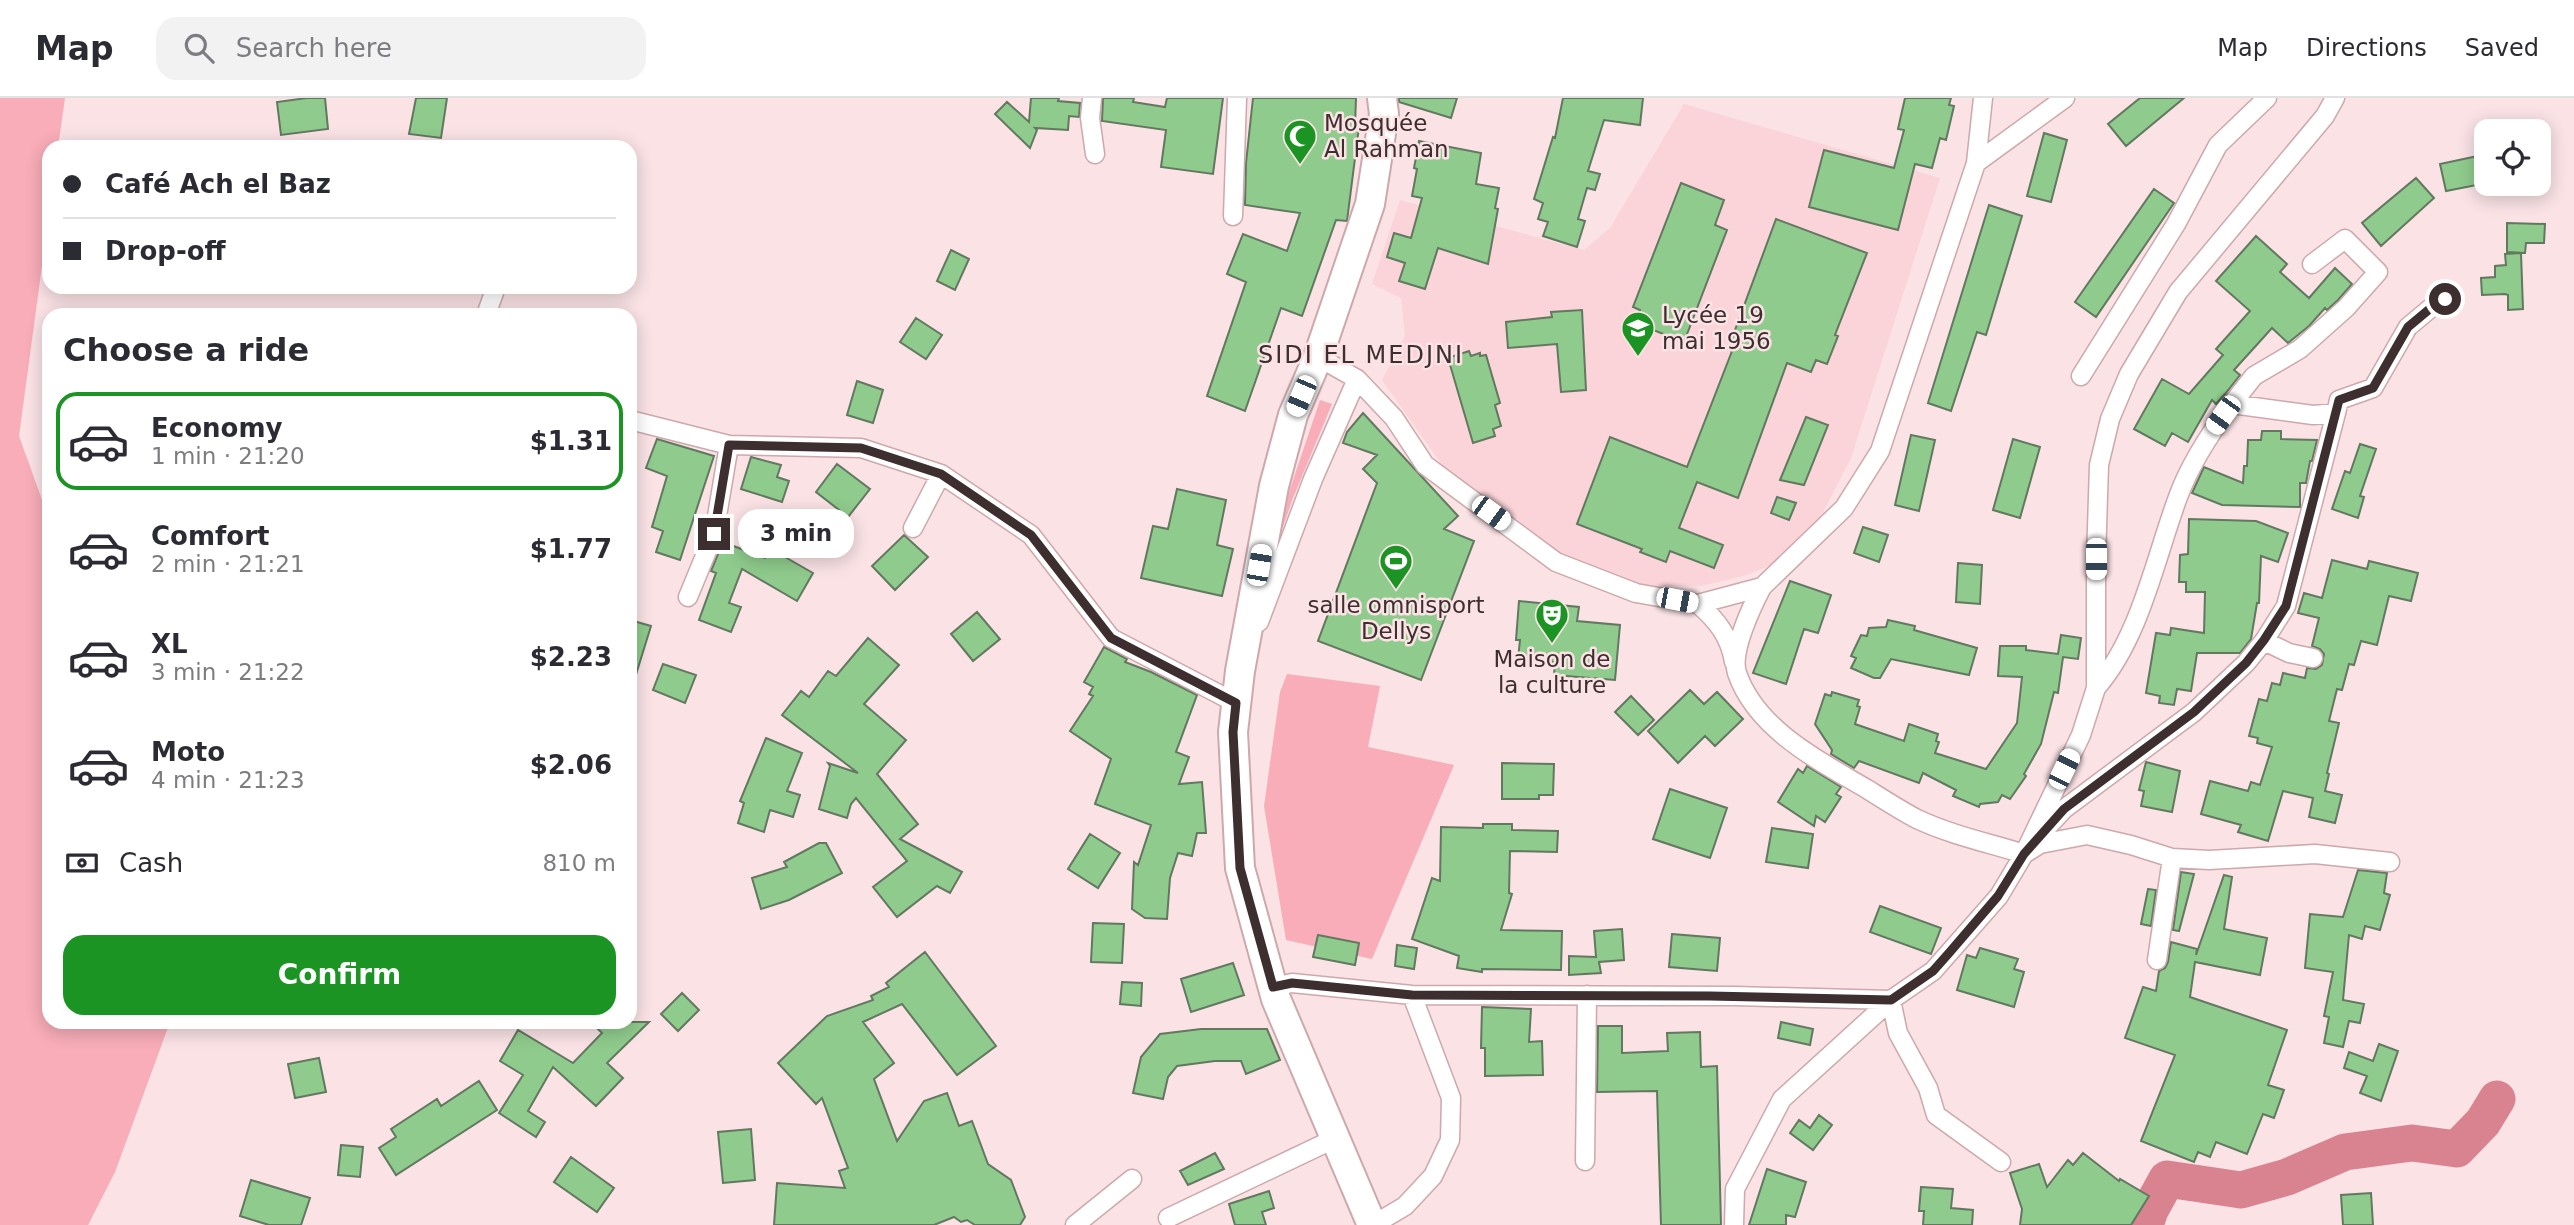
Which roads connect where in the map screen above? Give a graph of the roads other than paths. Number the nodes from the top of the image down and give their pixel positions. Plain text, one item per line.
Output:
1 (1092, 98) edge
2 (1237, 98) edge
3 (1382, 98) edge
4 (1983, 98) edge
5 (2065, 98) edge
6 (2267, 98) edge
7 (2335, 98) edge
8 (1095, 154) dead end
9 (1976, 163) junction
10 (1233, 216) dead end
11 (2312, 264) dead end
12 (2445, 299) dead end
13 (1318, 357) junction
14 (2081, 376) dead end
15 (1357, 379) junction
16 (2232, 404) junction
17 (2336, 413) junction
18 (637, 422) edge
19 (729, 445) junction
20 (941, 474) junction
21 (913, 528) dead end
22 (1762, 587) junction
23 (688, 597) dead end
24 (1698, 604) junction
25 (2264, 640) junction
26 (2313, 658) dead end
27 (1240, 671) junction
28 (1735, 671) junction
29 (2096, 688) junction
30 (1236, 703) junction
31 (2024, 854) junction
32 (2172, 858) junction
33 (2390, 862) dead end
34 (2157, 960) dead end
35 (1273, 987) junction
36 (1412, 995) junction
37 (1587, 995) junction
38 (1891, 1000) junction
39 (1336, 1138) junction
40 (1585, 1161) dead end
41 (2001, 1162) dead end
42 (1132, 1179) dead end
43 (1168, 1219) dead end
44 (1075, 1225) edge
45 (1373, 1225) edge
46 (1734, 1225) edge

1 - 8 street
2 - 10 street
3 - 13 main road
4 - 9 street
5 - 9 street
6 - 14 street
7 - 29 street
9 - 22 street
11 - 16 street
12 - 17 street
13 - 15 street
13 - 27 main road
15 - 24 street
15 - 27 street
16 - 17 street
16 - 29 street
17 - 25 street
18 - 19 street
19 - 20 street
19 - 23 street
20 - 21 street
20 - 30 street
22 - 24 street
22 - 28 street
24 - 28 street
25 - 26 street
25 - 31 street
27 - 30 main road
28 - 31 street
29 - 31 street
30 - 35 main road
31 - 32 street
31 - 38 street
32 - 33 street
32 - 34 street
35 - 36 street
35 - 39 main road
36 - 37 street
36 - 45 street
37 - 38 street
37 - 40 street
38 - 41 street
38 - 46 street
39 - 43 street
39 - 45 main road
42 - 44 street

